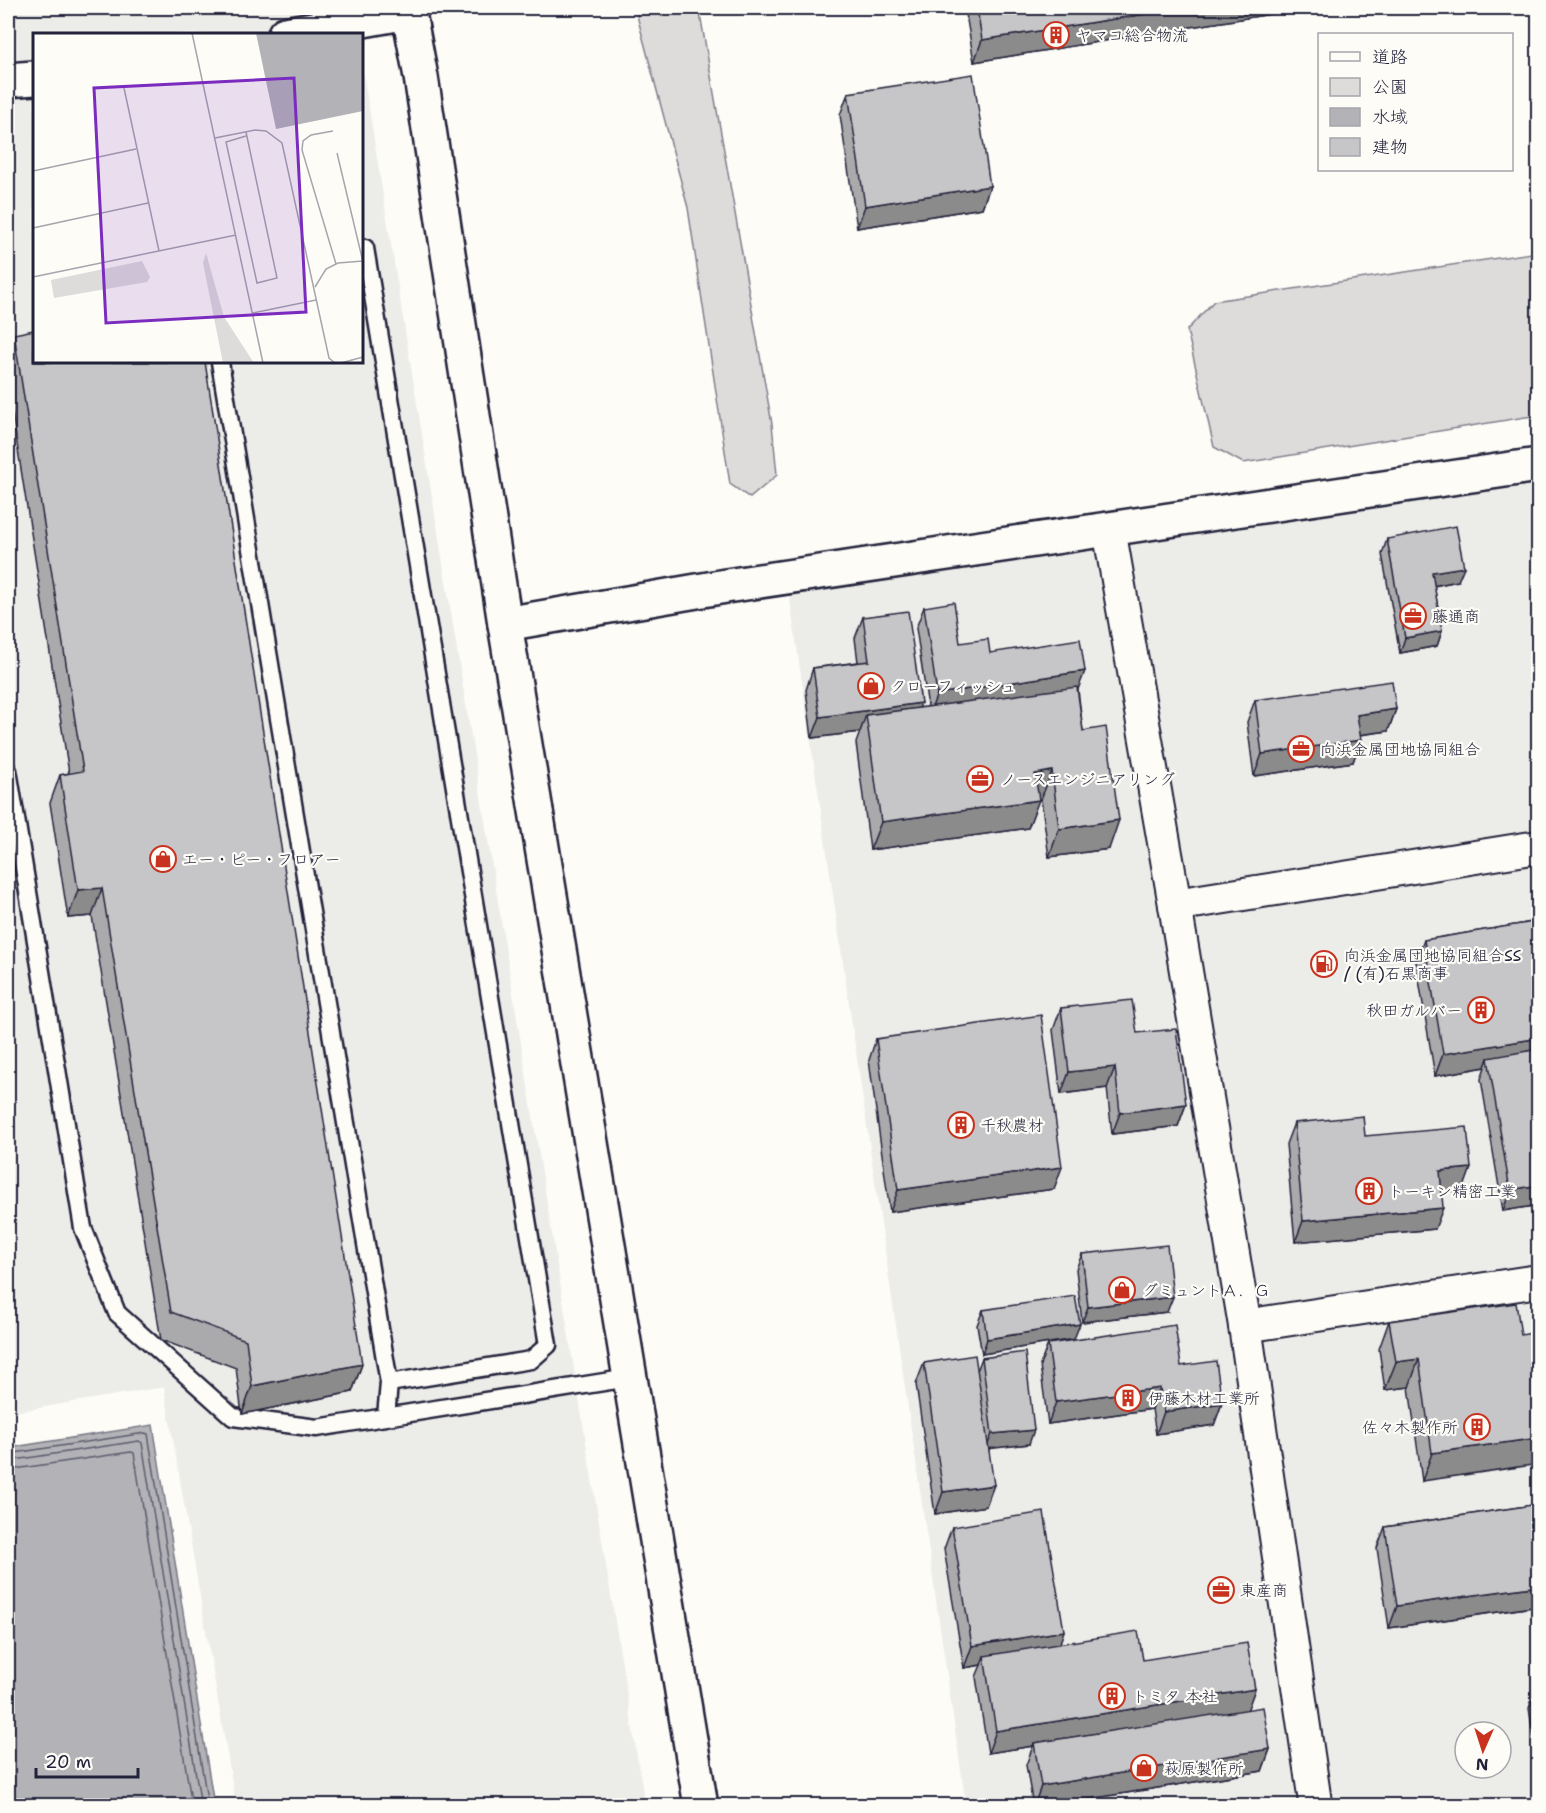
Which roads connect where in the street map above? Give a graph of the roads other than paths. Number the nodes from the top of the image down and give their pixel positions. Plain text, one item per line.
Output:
1 (408, 10) edge
2 (290, 33) edge
3 (33, 78) edge
4 (8, 80) edge
5 (363, 249) edge
6 (220, 363) edge
7 (1539, 465) edge
8 (1109, 529) junction
9 (505, 624) junction
10 (8, 770) edge
11 (1539, 847) edge
12 (1175, 905) junction
13 (1539, 1281) edge
14 (1245, 1326) junction
15 (629, 1378) junction
16 (389, 1383) junction
17 (386, 1417) junction
18 (1315, 1802) dead end
19 (701, 1806) edge

1 - 2 street
1 - 9 street
3 - 4 street
5 - 16 lane
6 - 16 lane
7 - 8 street
8 - 9 street
8 - 12 street
9 - 15 street
10 - 17 lane
11 - 12 street
12 - 14 street
13 - 14 street
14 - 18 street
15 - 17 lane
15 - 19 street
16 - 17 lane

